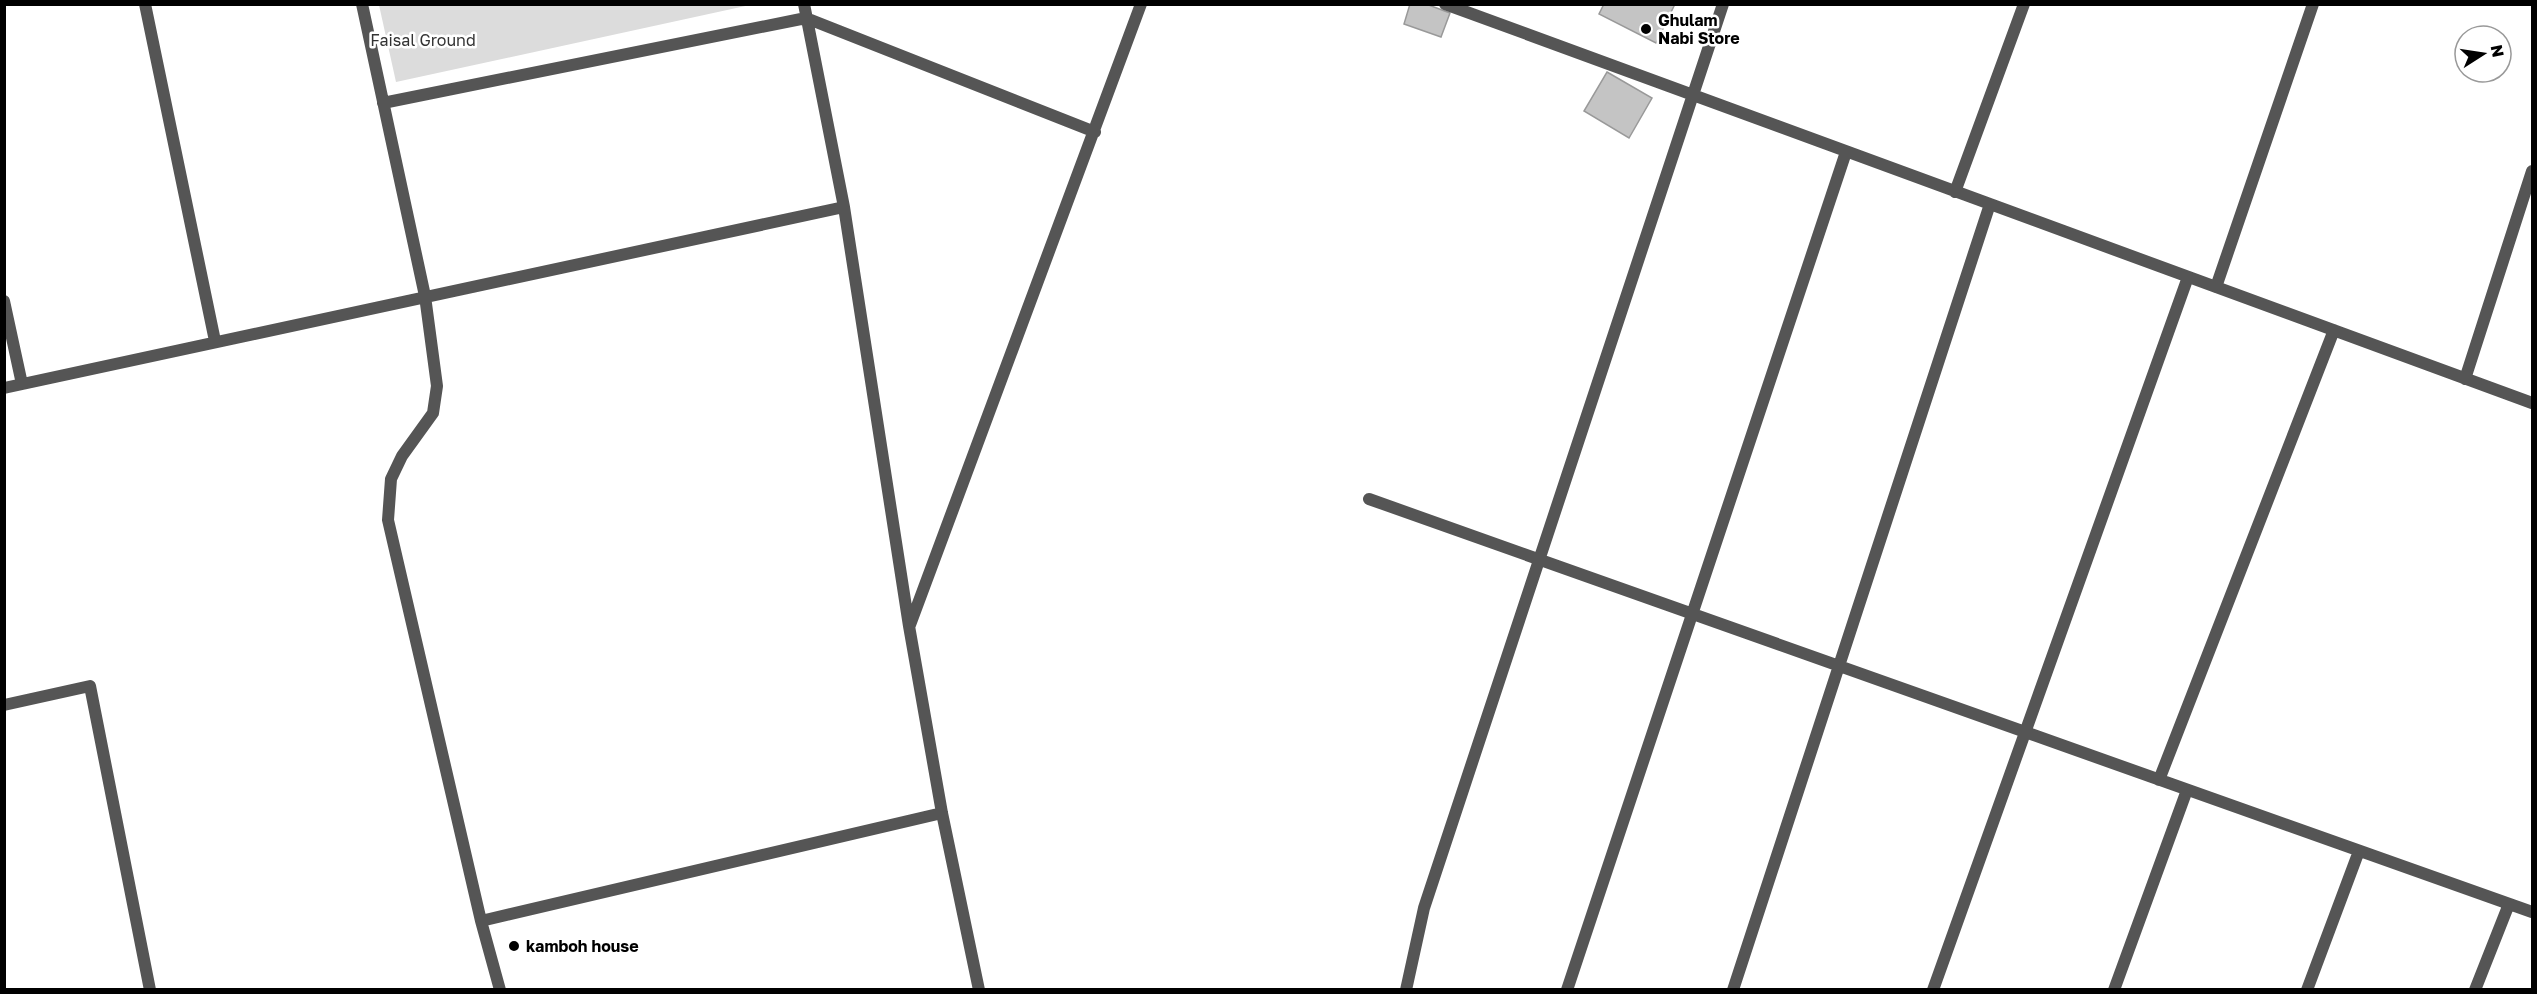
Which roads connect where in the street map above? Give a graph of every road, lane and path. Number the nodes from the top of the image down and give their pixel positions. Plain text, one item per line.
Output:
1 (145, 4) edge
2 (362, 4) edge
3 (804, 4) edge
4 (1141, 4) edge
5 (1444, 4) edge
6 (1723, 4) edge
7 (2024, 4) edge
8 (2313, 4) edge
9 (1459, 7) edge
10 (806, 18) junction
11 (1693, 96) junction
12 (383, 103) junction
13 (1095, 132) junction
14 (1846, 152) junction
15 (2532, 171) edge
16 (1955, 192) junction
17 (1990, 204) junction
18 (844, 207) junction
19 (2188, 277) junction
20 (2216, 287) junction
21 (425, 296) junction
22 (4, 301) edge
23 (2334, 330) junction
24 (215, 341) junction
25 (2465, 379) junction
26 (22, 384) junction
27 (4, 388) edge
28 (2532, 404) edge
29 (1369, 499) dead end
30 (1540, 559) junction
31 (1692, 614) junction
32 (909, 626) junction
33 (1839, 666) junction
34 (4, 705) edge
35 (2025, 732) junction
36 (2159, 780) junction
37 (2187, 790) junction
38 (942, 813) junction
39 (2358, 851) junction
40 (2509, 904) junction
41 (2532, 912) edge
42 (481, 921) junction
43 (150, 990) edge
44 (500, 990) edge
45 (979, 990) edge
46 (1406, 990) edge
47 (1567, 990) edge
48 (1733, 990) edge
49 (1933, 990) edge
50 (2114, 990) edge
51 (2307, 990) edge
52 (2475, 990) edge

1 - 24 street
2 - 12 street
3 - 10 street
4 - 13 street
5 - 9 street
6 - 11 street
7 - 16 street
8 - 20 street
9 - 11 street
10 - 12 street
10 - 13 street
10 - 18 street
11 - 14 street
11 - 30 street
12 - 21 street
13 - 32 street
14 - 16 street
14 - 31 street
15 - 25 street
16 - 17 street
17 - 19 street
17 - 33 street
18 - 21 street
18 - 32 street
19 - 20 street
19 - 35 street
20 - 23 street
21 - 24 street
21 - 42 street
22 - 26 street
23 - 25 street
23 - 36 street
24 - 26 street
25 - 28 street
26 - 27 street
29 - 30 street
30 - 31 street
30 - 46 street
31 - 33 street
31 - 47 street
32 - 38 street
33 - 35 street
33 - 48 street
34 - 43 street
35 - 36 street
35 - 49 street
36 - 37 street
37 - 39 street
37 - 50 street
38 - 42 street
38 - 45 street
39 - 40 street
39 - 51 street
40 - 41 street
40 - 52 street
42 - 44 street

